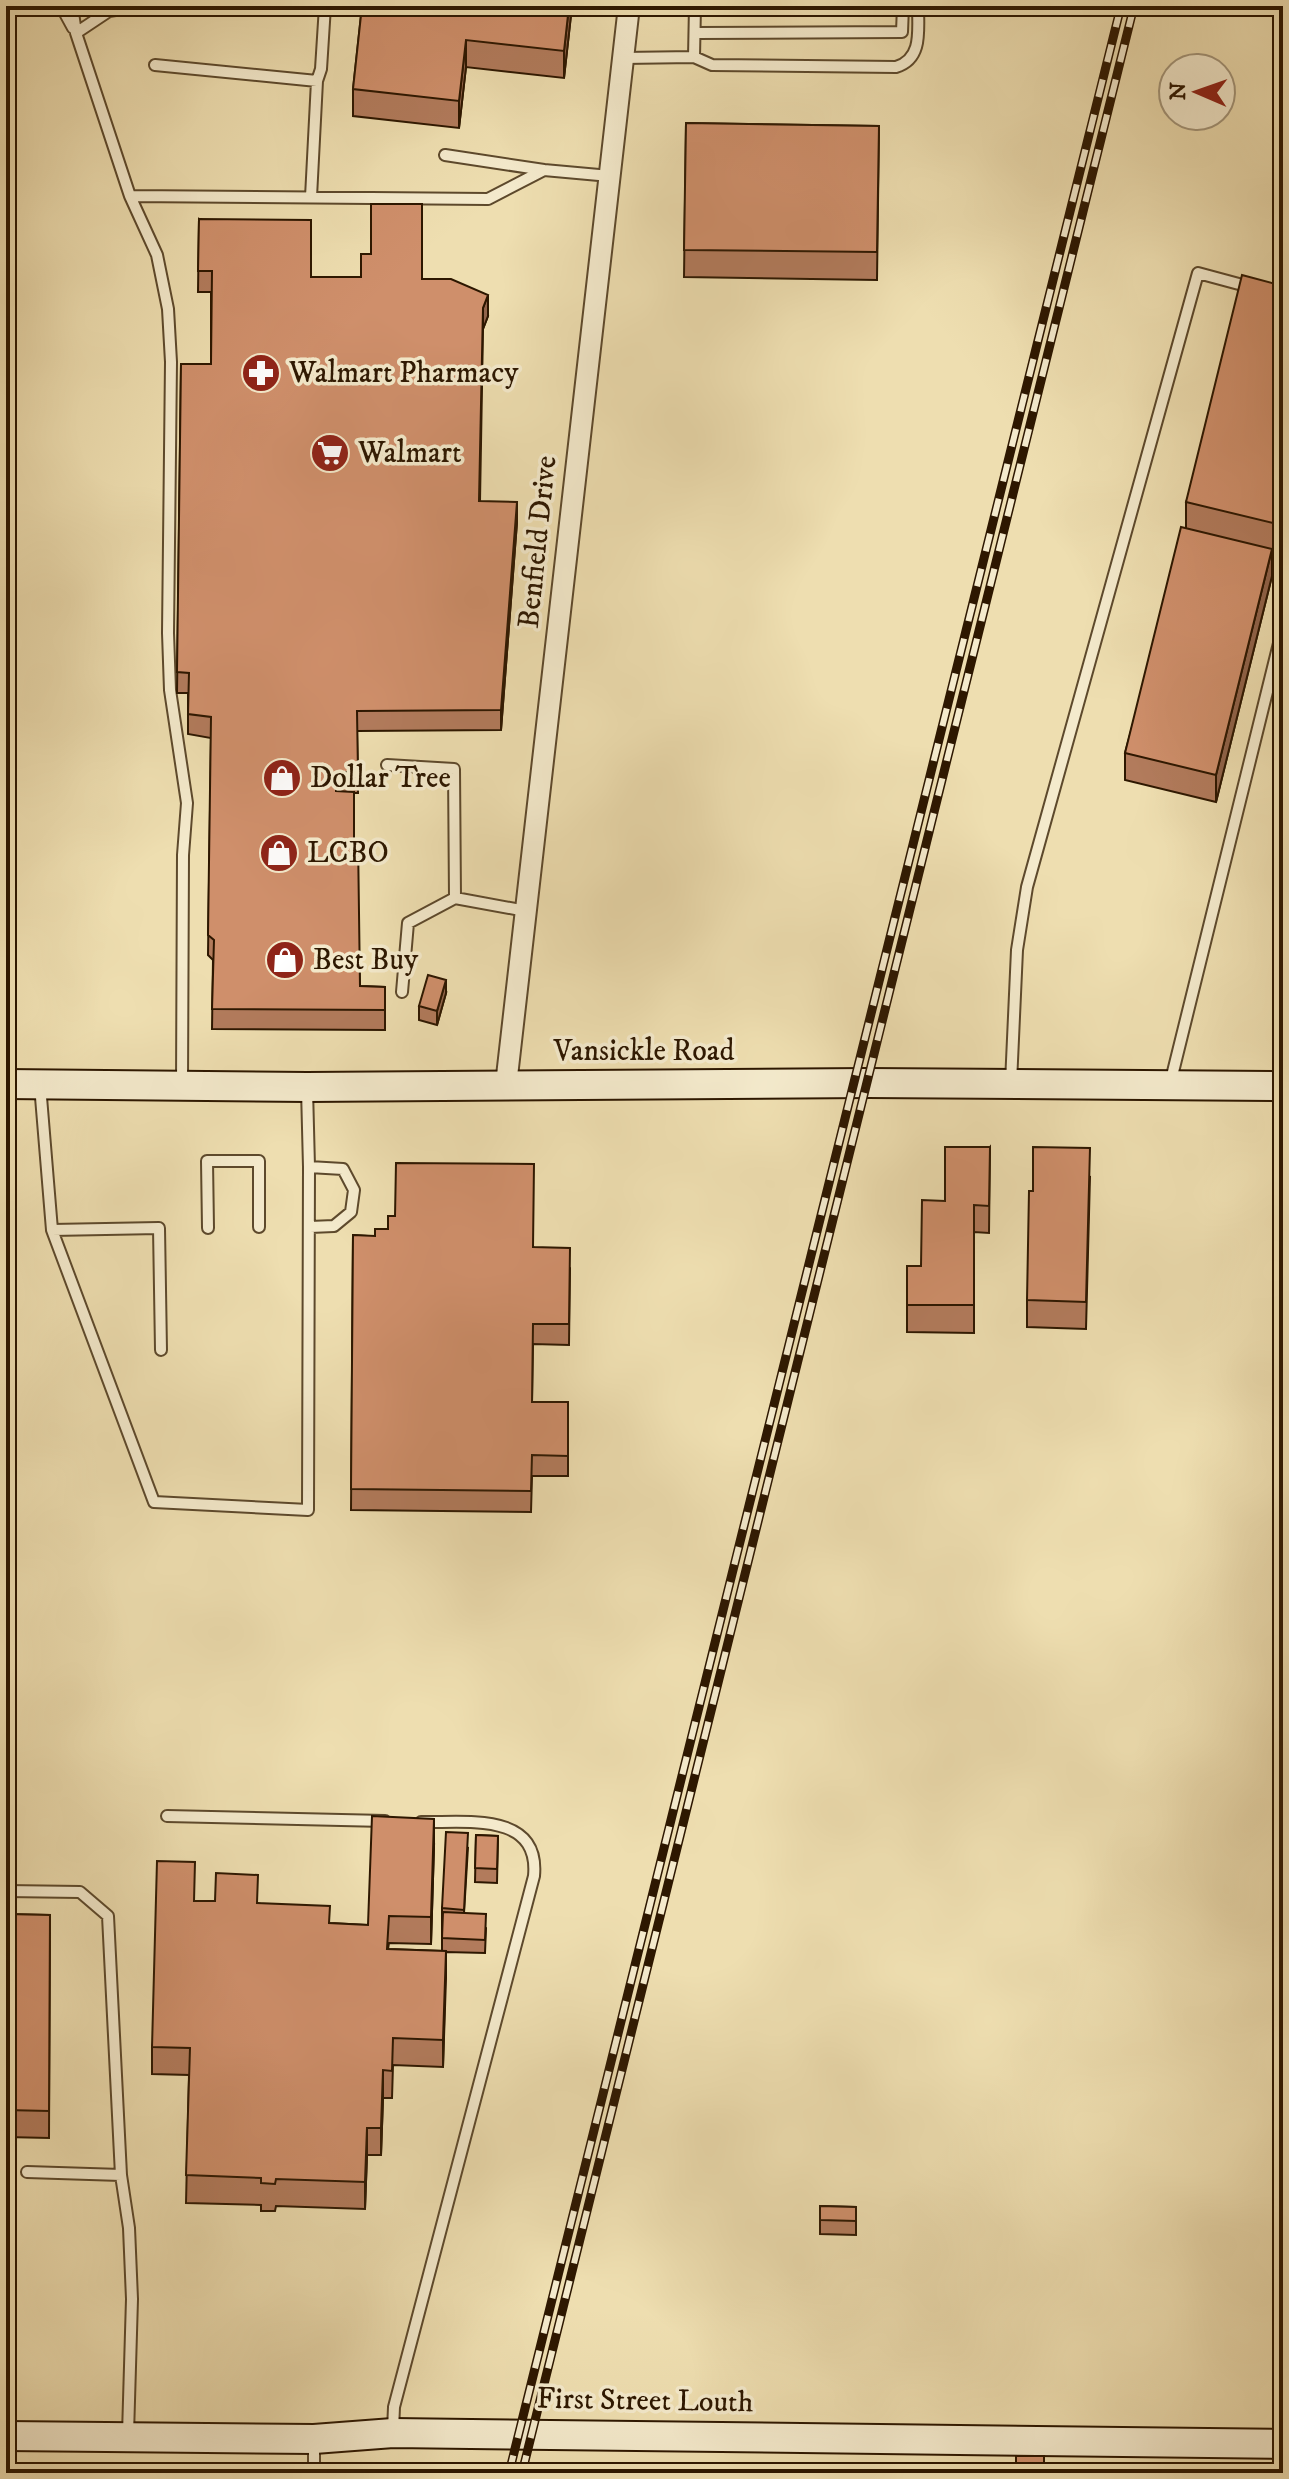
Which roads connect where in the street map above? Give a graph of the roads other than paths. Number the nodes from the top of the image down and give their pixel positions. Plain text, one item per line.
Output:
1 (61, 6) edge
2 (72, 6) edge
3 (325, 6) edge
4 (629, 6) edge
5 (695, 6) edge
6 (903, 6) edge
7 (918, 6) edge
8 (134, 7) edge
9 (76, 33) junction
10 (695, 33) junction
11 (694, 57) junction
12 (623, 58) junction
13 (155, 65) dead end
14 (317, 81) junction
15 (445, 155) dead end
16 (544, 170) junction
17 (610, 176) junction
18 (130, 196) junction
19 (311, 197) junction
20 (1255, 288) edge
21 (1283, 627) edge
22 (387, 765) dead end
23 (455, 898) junction
24 (526, 911) junction
25 (402, 992) dead end
26 (6, 1084) edge
27 (40, 1085) junction
28 (506, 1085) junction
29 (1011, 1085) junction
30 (1170, 1085) junction
31 (182, 1086) junction
32 (1283, 1086) edge
33 (307, 1087) junction
34 (309, 1167) junction
35 (259, 1227) dead end
36 (310, 1227) junction
37 (208, 1228) dead end
38 (52, 1230) junction
39 (161, 1350) dead end
40 (167, 1816) dead end
41 (399, 1822) edge
42 (415, 1822) edge
43 (6, 1891) edge
44 (27, 2172) dead end
45 (121, 2175) junction
46 (393, 2433) junction
47 (128, 2435) junction
48 (6, 2436) edge
49 (314, 2439) junction
50 (1283, 2444) edge
51 (314, 2473) edge

1 - 9 lane
2 - 9 lane
3 - 14 lane
4 - 12 street, Benfield Drive
5 - 10 lane
6 - 10 lane
7 - 11 lane
8 - 9 lane
9 - 18 lane
10 - 11 lane
11 - 12 lane
12 - 17 street, Benfield Drive
13 - 14 lane
14 - 19 lane
15 - 16 lane
16 - 17 lane
16 - 19 lane
17 - 24 street, Benfield Drive
18 - 19 lane
18 - 31 lane
20 - 29 lane
21 - 30 lane
22 - 23 lane
23 - 24 lane
23 - 25 lane
24 - 28 street, Benfield Drive
26 - 27 street, Vansickle Road
27 - 31 street, Vansickle Road
27 - 38 lane
28 - 29 street, Vansickle Road
28 - 33 street, Vansickle Road
29 - 30 street, Vansickle Road
30 - 32 street, Vansickle Road
31 - 33 street, Vansickle Road
33 - 34 lane
34 - 36 lane
34 - 36 lane
35 - 37 lane
36 - 38 lane
38 - 39 lane
40 - 41 lane
42 - 46 lane
43 - 45 lane
44 - 45 lane
45 - 47 lane
46 - 49 street, First Street Louth
46 - 50 street, First Street Louth
47 - 48 street, First Street Louth
47 - 49 street, First Street Louth
49 - 51 lane

